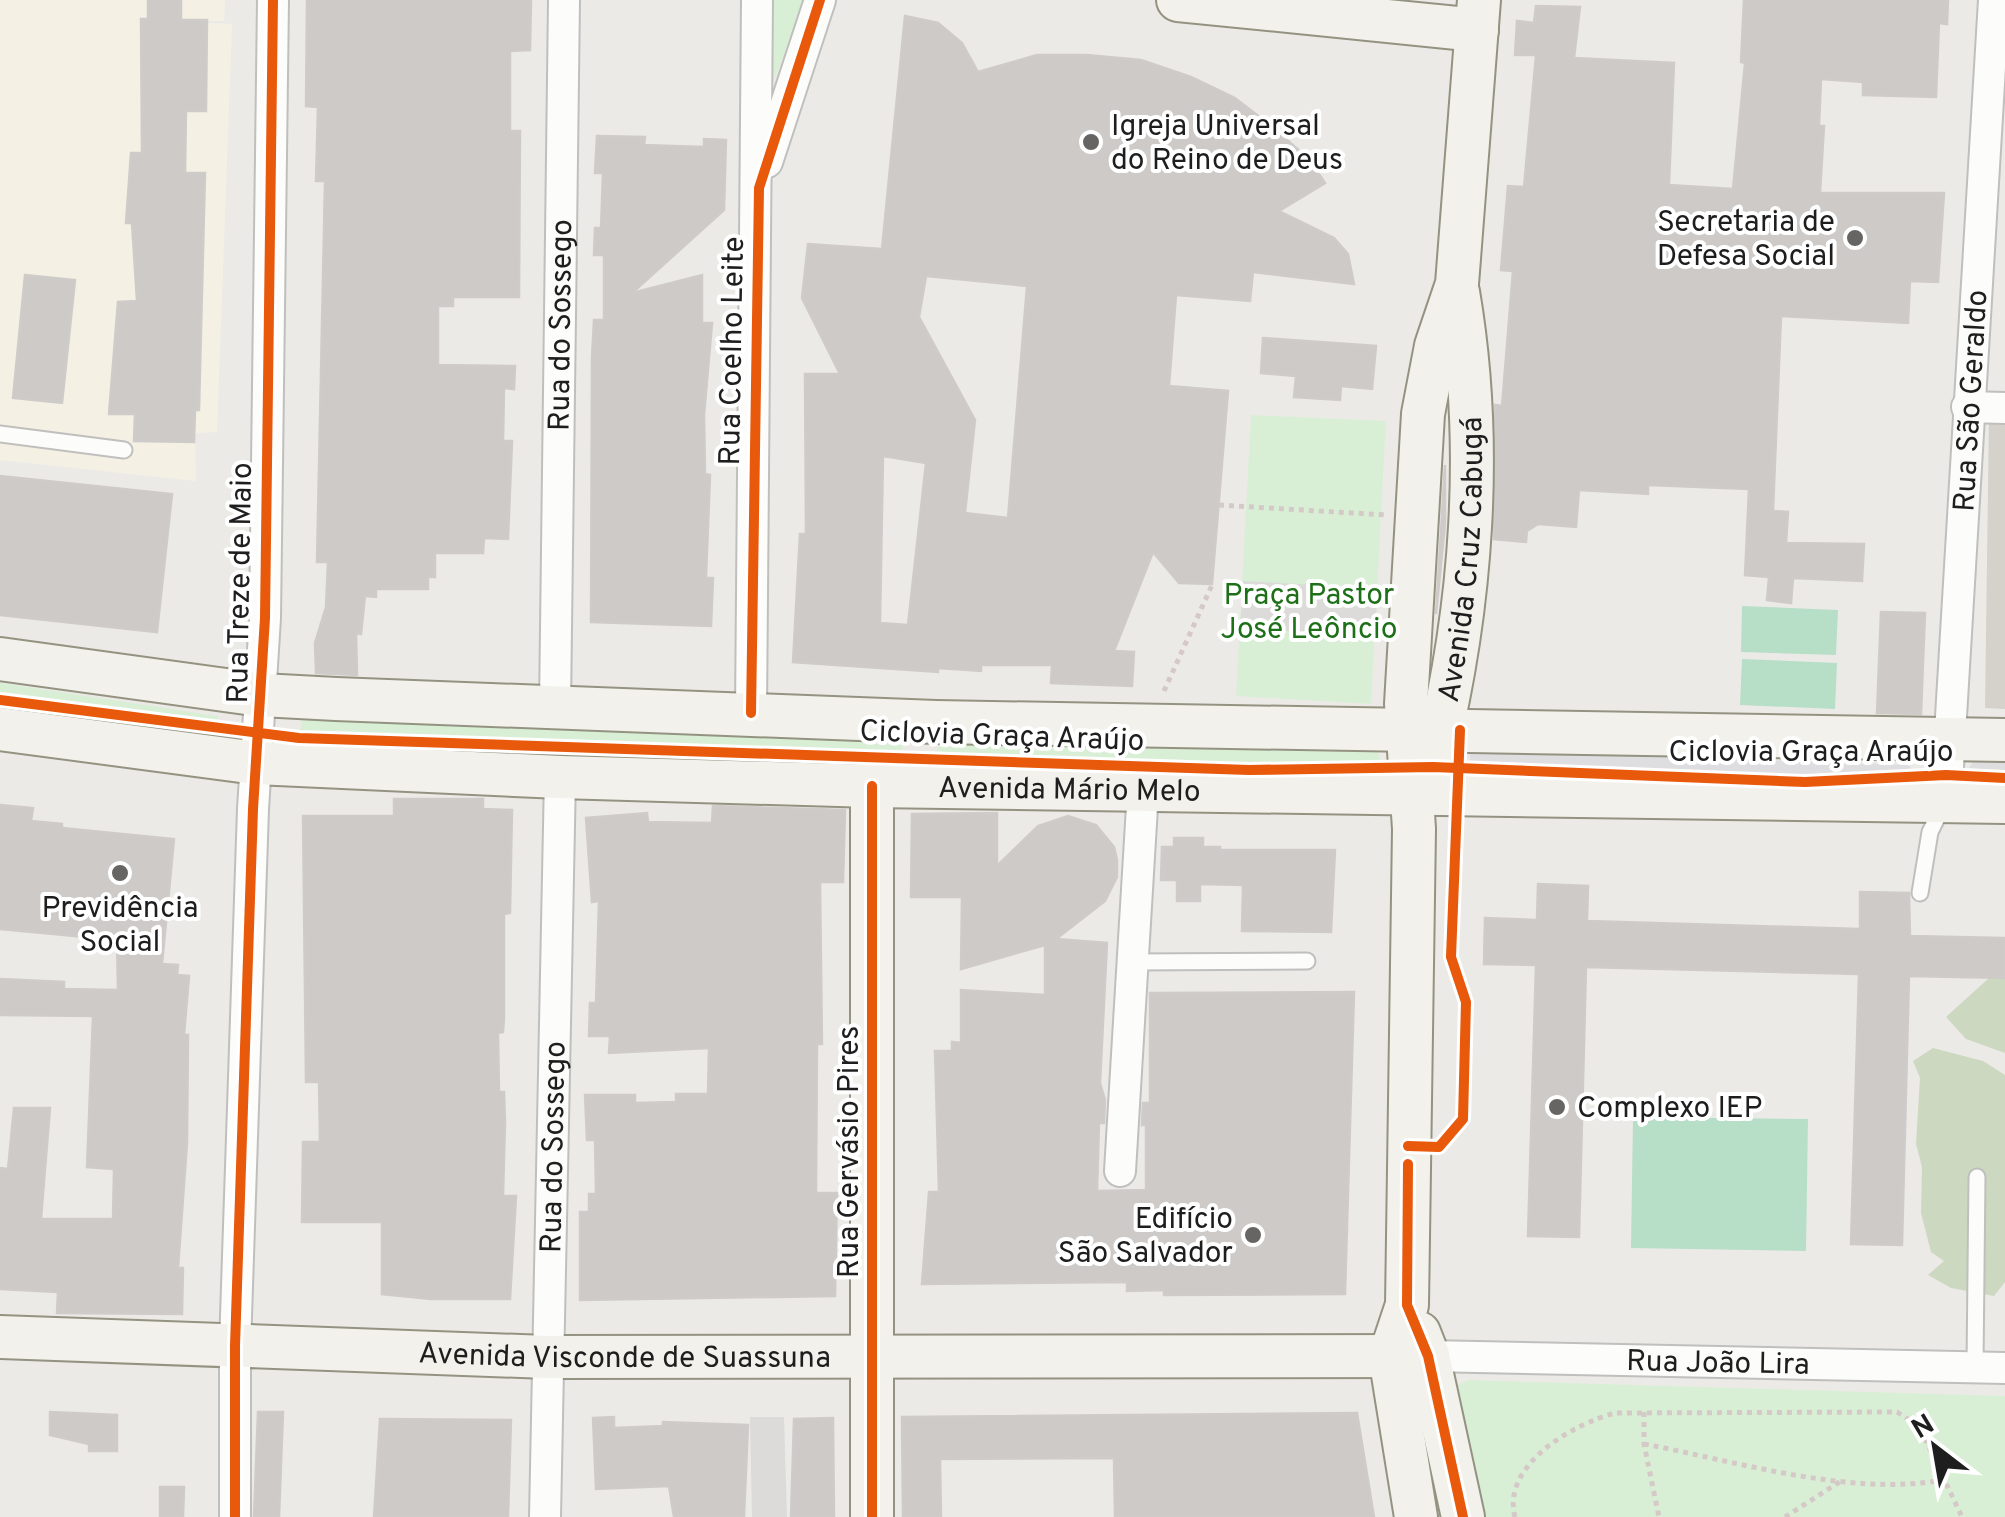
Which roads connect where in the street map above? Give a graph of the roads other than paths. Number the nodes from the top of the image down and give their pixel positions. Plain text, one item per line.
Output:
1 (272, 0) edge
2 (564, 0) edge
3 (757, 0) edge
4 (820, 0) edge
5 (1178, 0) edge
6 (1994, 0) edge
7 (1478, 15) edge
8 (758, 188) junction
9 (1456, 284) junction
10 (1967, 407) junction
11 (2005, 408) edge
12 (0, 434) edge
13 (124, 450) dead end
14 (0, 659) edge
15 (261, 695) junction
16 (555, 707) junction
17 (751, 712) junction
18 (0, 729) edge
19 (1424, 730) junction
20 (1947, 739) junction
21 (2005, 740) edge
22 (256, 763) junction
23 (560, 777) junction
24 (872, 786) junction
25 (1143, 790) junction
26 (1946, 800) junction
27 (2005, 802) edge
28 (1416, 804) junction
29 (1920, 892) dead end
30 (1307, 961) dead end
31 (1132, 962) junction
32 (1120, 1171) dead end
33 (1977, 1177) dead end
34 (0, 1338) edge
35 (235, 1346) junction
36 (1410, 1356) junction
37 (547, 1357) junction
38 (874, 1359) junction
39 (1990, 1367) edge
40 (235, 1517) edge
41 (545, 1517) edge
42 (872, 1517) edge
43 (1416, 1517) edge
44 (1462, 1517) edge

1 - 15 street, Rua Treze de Maio
2 - 16 street, Rua do Sossego
3 - 8 street, Rua Coelho Leite
4 - 8 street, Rua Coelho Leite
5 - 7 main road
6 - 10 street, Rua São Geraldo
7 - 9 main road, Avenida Cruz Cabugá
8 - 17 street, Rua Coelho Leite
9 - 19 main road, Avenida Cruz Cabugá
9 - 19 main road, Avenida Cruz Cabugá
10 - 11 street
10 - 20 street, Rua São Geraldo
12 - 13 lane
14 - 15 main road
15 - 16 main road
15 - 22 street, Rua Treze de Maio
16 - 17 main road
17 - 19 main road
18 - 22 main road, Avenida Mário Melo
19 - 20 main road
19 - 28 main road, Avenida Cruz Cabugá
20 - 21 main road
20 - 26 street, Rua São Geraldo
22 - 23 main road, Avenida Mário Melo
22 - 35 street, Rua Treze de Maio
23 - 24 main road, Avenida Mário Melo
23 - 37 street, Rua do Sossego
24 - 25 main road, Avenida Mário Melo
24 - 38 main road, Rua Gervásio Pires
25 - 28 main road, Avenida Mário Melo
25 - 31 street
26 - 27 main road, Avenida Mário Melo
26 - 28 main road, Avenida Mário Melo
26 - 29 lane
28 - 36 main road, Avenida Cruz Cabugá
30 - 31 lane
31 - 32 street
33 - 39 lane
34 - 35 main road, Avenida Visconde de Suassuna
35 - 37 main road, Avenida Visconde de Suassuna
35 - 40 street, Rua Treze de Maio
36 - 38 main road, Avenida Visconde de Suassuna
36 - 39 street, Rua João Lira
36 - 43 main road, Avenida Cruz Cabugá
36 - 44 main road, Avenida Cruz Cabugá
37 - 38 main road, Avenida Visconde de Suassuna
37 - 41 street, Rua do Sossego
38 - 42 main road, Rua Gervásio Pires

